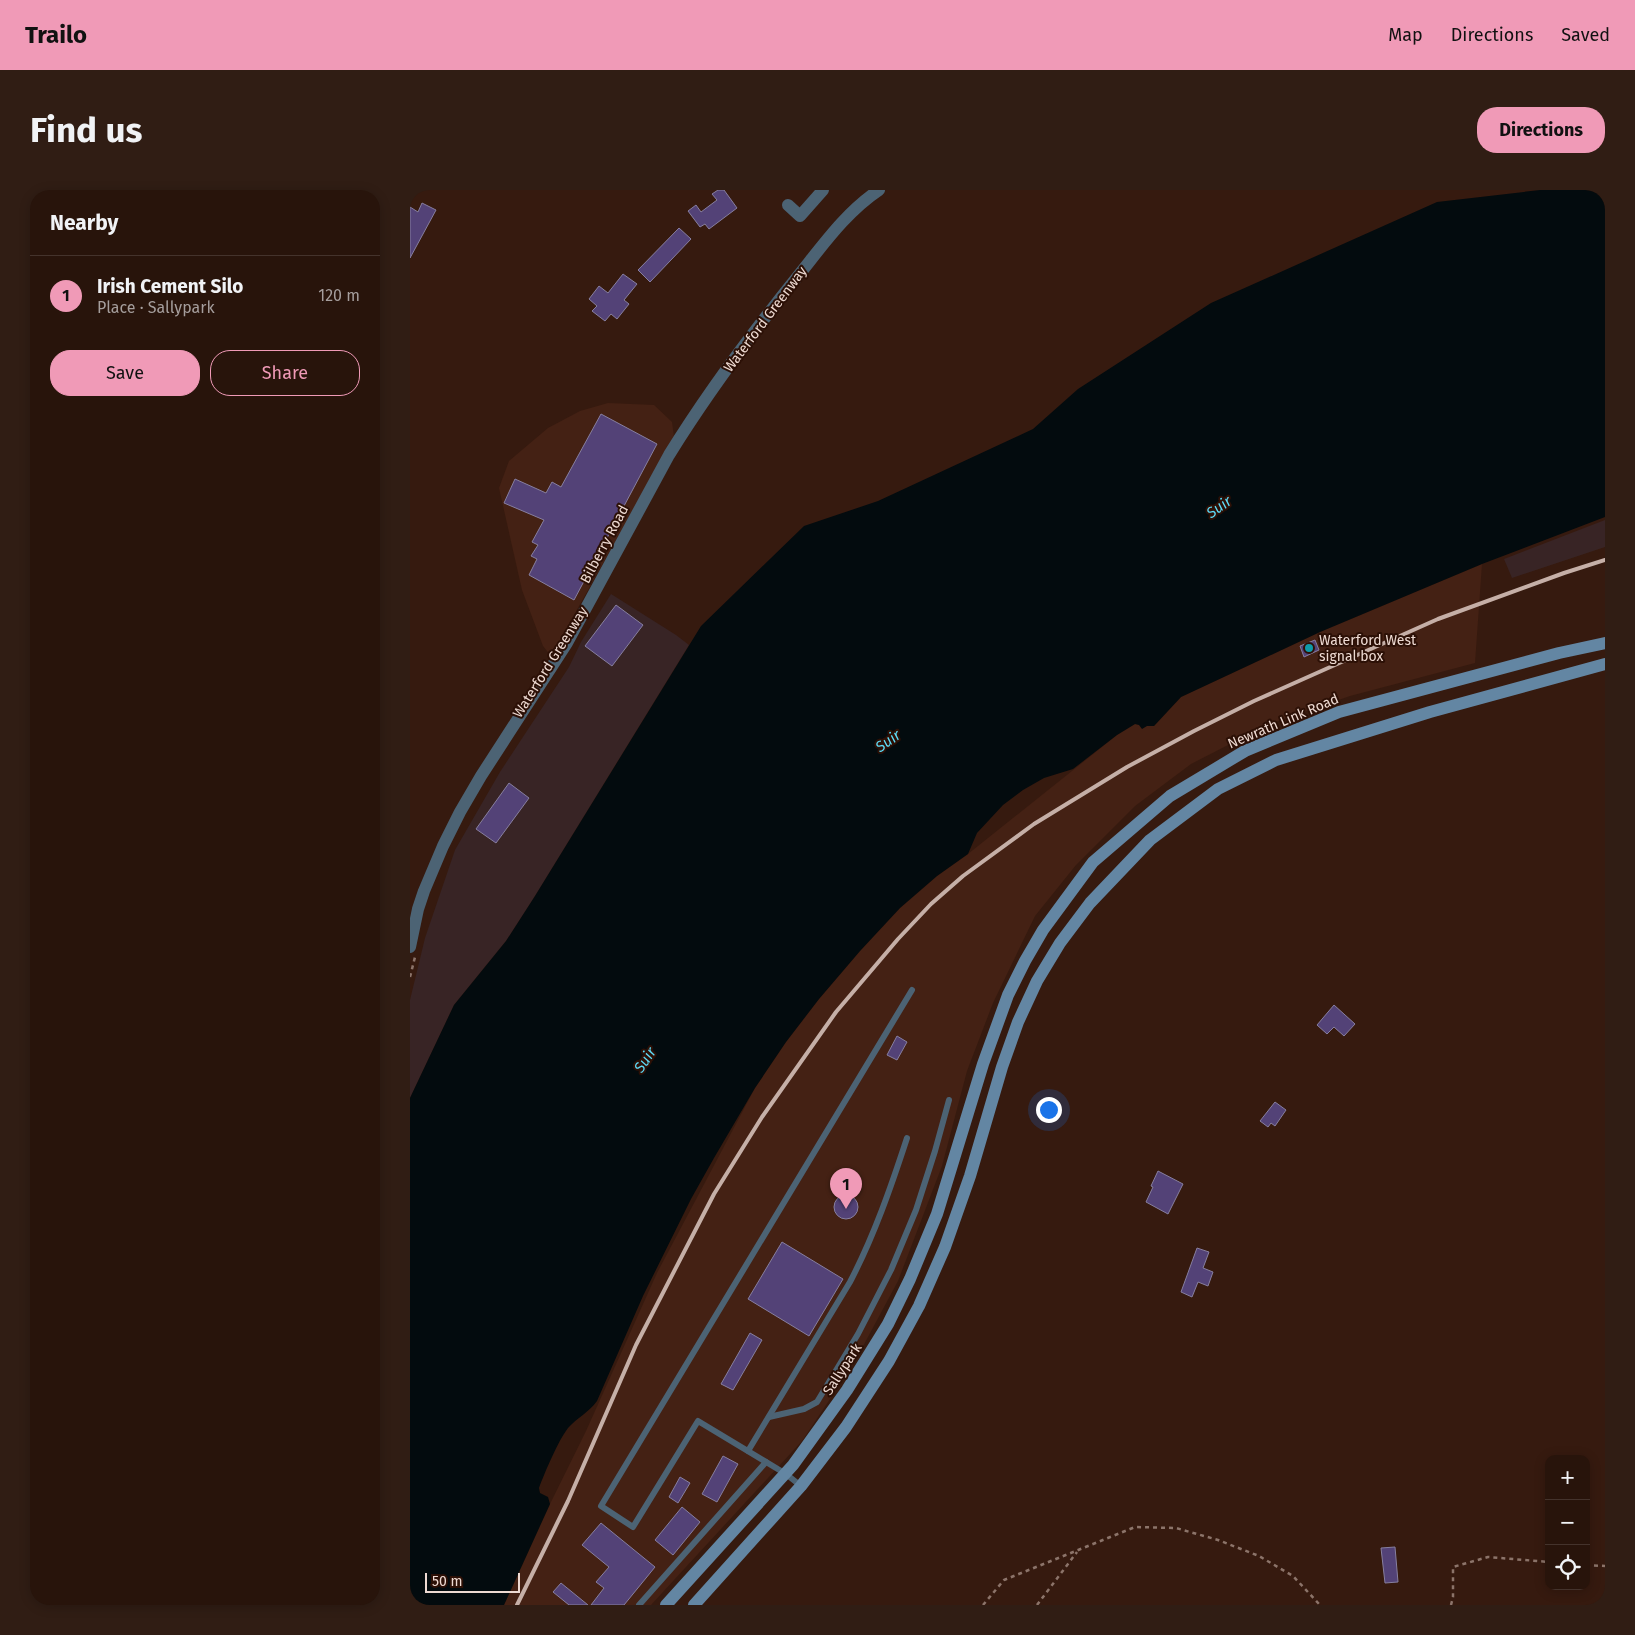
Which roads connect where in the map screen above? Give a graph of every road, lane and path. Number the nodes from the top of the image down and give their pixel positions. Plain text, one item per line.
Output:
1 (823, 190) edge
2 (879, 190) edge
3 (788, 206) dead end
4 (1605, 643) edge
5 (1605, 664) edge
6 (413, 947) edge
7 (410, 977) edge
8 (912, 990) dead end
9 (949, 1100) dead end
10 (970, 1106) joint
11 (907, 1138) dead end
12 (769, 1417) junction
13 (748, 1451) junction
14 (766, 1462) junction
15 (786, 1474) junction
16 (800, 1486) junction
17 (1078, 1550) junction
18 (1545, 1562) edge
19 (1590, 1565) edge
20 (1605, 1566) edge
21 (640, 1605) edge
22 (666, 1605) edge
23 (694, 1605) edge
24 (983, 1605) edge
25 (1037, 1605) edge
26 (1320, 1605) edge
27 (1451, 1605) edge

1 - 3 street
2 - 6 street, Bilberry Road
4 - 10 main road, Newrath Link Road
5 - 16 main road
6 - 7 path
8 - 13 lane
9 - 12 lane
10 - 15 main road, Sallypark
11 - 12 lane
12 - 13 lane
13 - 14 lane
14 - 15 lane
14 - 21 lane
15 - 16 lane
15 - 22 main road, Sallypark
16 - 23 main road
17 - 24 path
17 - 25 path
17 - 26 path
18 - 27 path
19 - 20 path

